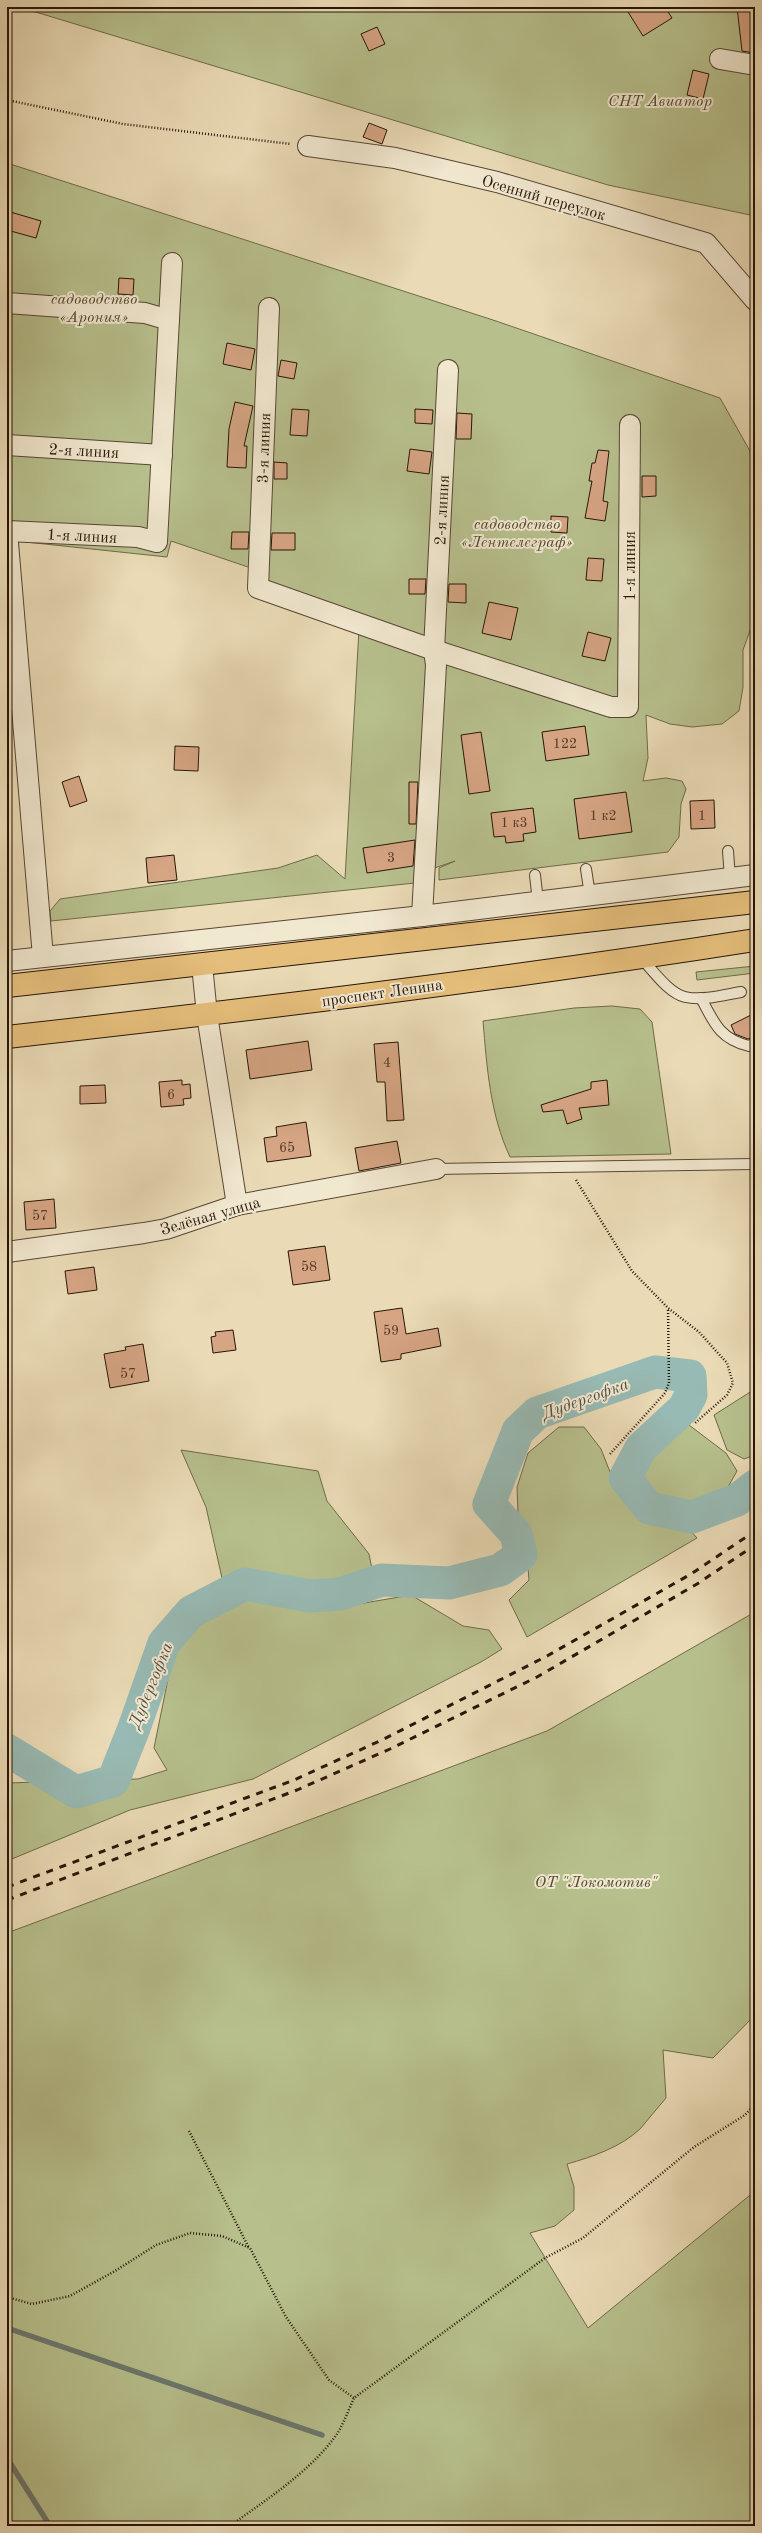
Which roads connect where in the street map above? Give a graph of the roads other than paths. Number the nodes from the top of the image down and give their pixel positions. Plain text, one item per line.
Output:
1 (720, 59) dead end
2 (755, 65) edge
3 (308, 146) road end
4 (172, 263) dead end
5 (755, 300) edge
6 (7, 303) edge
7 (269, 308) dead end
8 (169, 320) junction
9 (448, 370) dead end
10 (630, 425) dead end
11 (7, 446) edge
12 (162, 455) junction
13 (7, 531) edge
14 (434, 650) junction
15 (728, 852) dead end
16 (586, 869) dead end
17 (535, 875) dead end
18 (755, 875) edge
19 (730, 878) junction
20 (590, 895) junction
21 (538, 902) junction
22 (755, 902) edge
23 (422, 916) junction
24 (755, 940) edge
25 (43, 957) junction
26 (640, 958) junction
27 (7, 961) edge
28 (202, 965) junction
29 (7, 986) edge
30 (741, 992) dead end
31 (702, 998) junction
32 (207, 1015) junction
33 (7, 1037) edge
34 (755, 1043) edge
35 (755, 1164) edge
36 (436, 1169) joint
37 (237, 1205) junction
38 (7, 1252) edge

1 - 2 street
3 - 5 street, Осенний переулок
4 - 8 street
6 - 8 street
7 - 14 street, 3-я линия
8 - 12 street
9 - 14 street, 2-я линия
10 - 14 street, 1-я линия
11 - 12 street, 2-я линия
12 - 13 street, 1-я линия
13 - 25 street
14 - 23 street, 2-я линия
15 - 19 lane
16 - 20 lane
17 - 21 lane
18 - 19 street
19 - 20 street
20 - 21 street
21 - 23 street
22 - 28 highway
23 - 25 street
24 - 26 highway, проспект Ленина
25 - 27 street
26 - 31 lane
26 - 32 highway, проспект Ленина
28 - 29 highway
28 - 32 street
30 - 31 lane
31 - 34 lane
32 - 33 highway, проспект Ленина
32 - 37 street
35 - 36 lane
36 - 37 street, Зелёная улица
37 - 38 street, Зелёная улица

